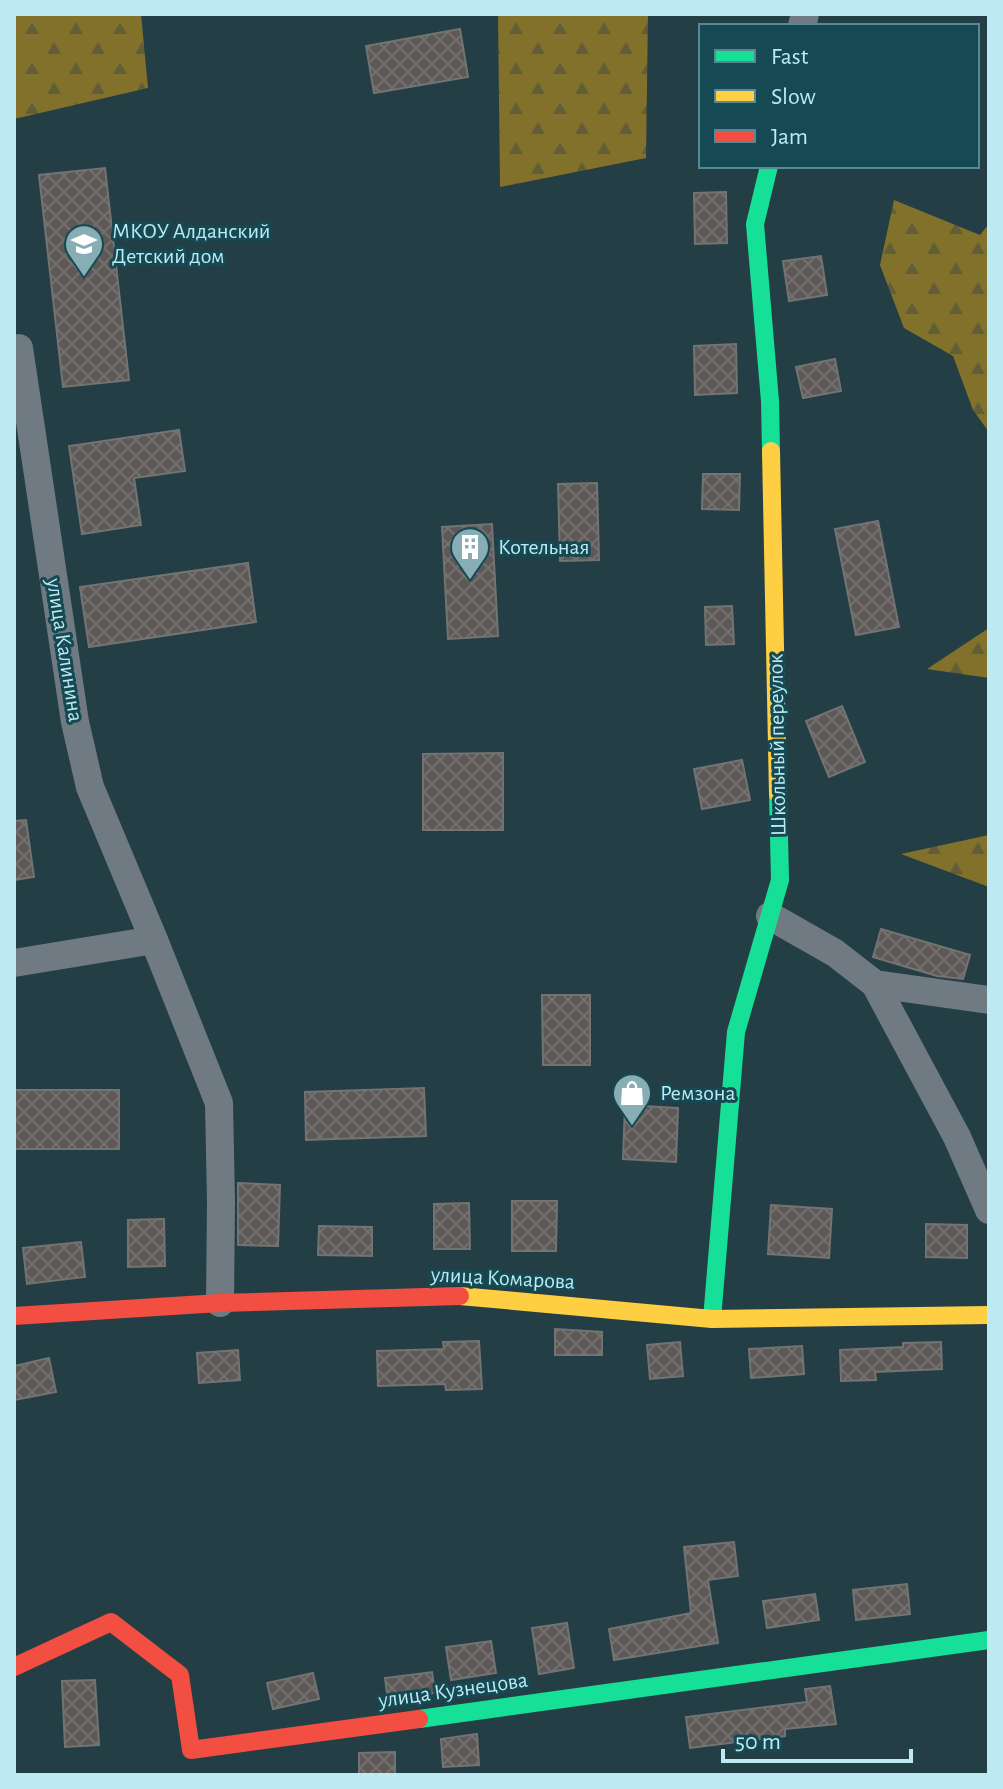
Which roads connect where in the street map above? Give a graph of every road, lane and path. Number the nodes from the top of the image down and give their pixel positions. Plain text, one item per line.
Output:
1 (769, 168) edge
2 (19, 348) dead end
3 (770, 916) junction
4 (154, 940) junction
5 (14, 963) edge
6 (875, 984) junction
7 (989, 1000) edge
8 (989, 1210) edge
9 (220, 1303) junction
10 (989, 1315) edge
11 (14, 1316) edge
12 (712, 1319) junction
13 (989, 1640) edge
14 (14, 1667) edge

1 - 3 street, Школьный переулок
2 - 4 street, улица Калинина
3 - 6 street
3 - 12 street, Школьный переулок
4 - 5 street
4 - 9 street, улица Калинина
6 - 7 street
6 - 8 street
9 - 11 street, улица Комарова
9 - 12 street, улица Комарова
10 - 12 street, улица Комарова
13 - 14 street, улица Кузнецова

